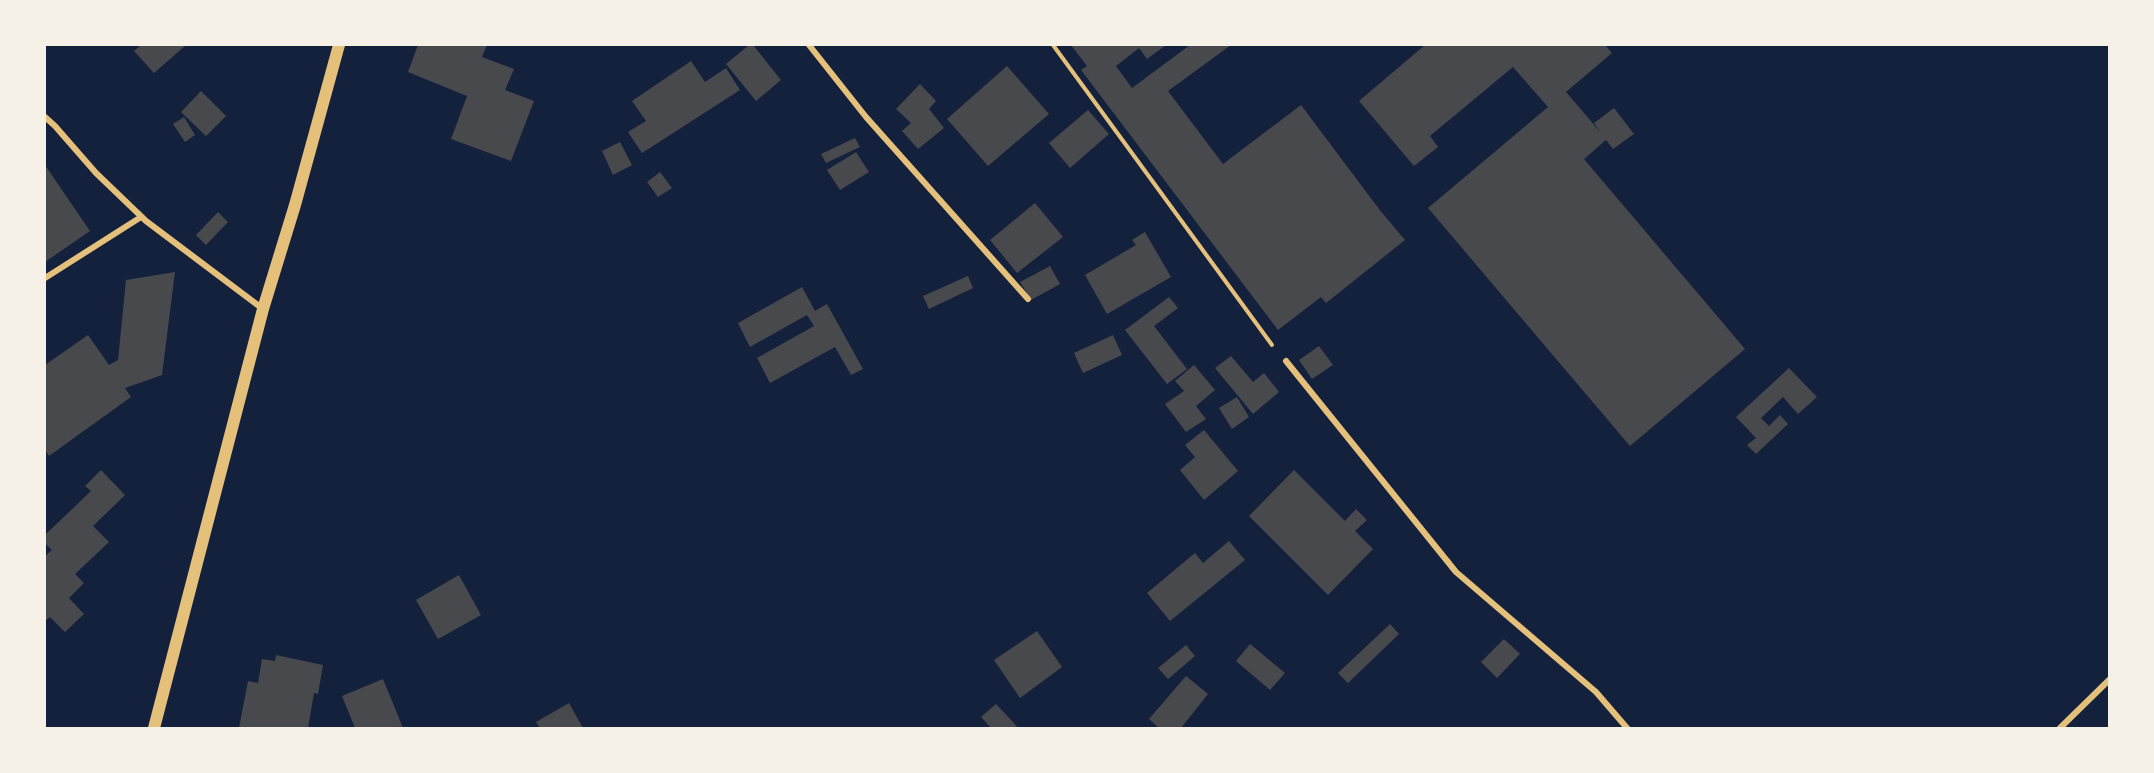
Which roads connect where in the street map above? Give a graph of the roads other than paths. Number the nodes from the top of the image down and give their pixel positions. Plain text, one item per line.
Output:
1 (339, 45) edge
2 (809, 45) edge
3 (45, 117) edge
4 (141, 216) junction
5 (45, 278) edge
6 (1028, 299) dead end
7 (263, 309) junction
8 (1286, 361) road end
9 (2109, 680) edge
10 (154, 728) edge
11 (1627, 728) edge
12 (2060, 728) edge

1 - 7 main road
2 - 6 street
3 - 4 street
4 - 5 street
4 - 7 street
7 - 10 main road
8 - 11 street
9 - 12 street

